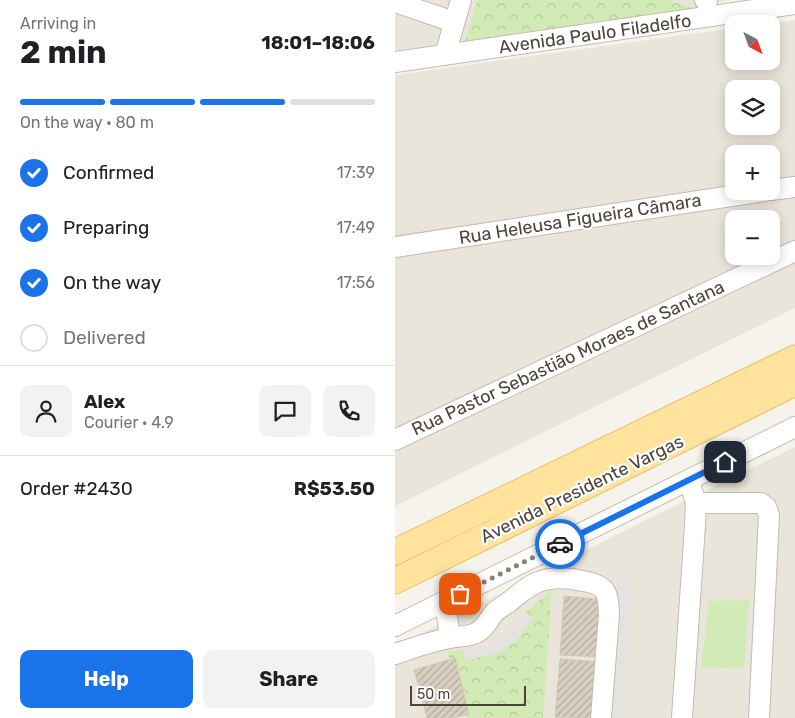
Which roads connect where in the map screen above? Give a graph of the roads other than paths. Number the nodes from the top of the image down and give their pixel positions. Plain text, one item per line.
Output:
1 (461, 0) edge
2 (395, 2) edge
3 (767, 4) edge
4 (705, 5) edge
5 (794, 10) edge
6 (454, 22) junction
7 (445, 55) junction
8 (395, 62) edge
9 (795, 187) edge
10 (780, 189) edge
11 (725, 197) edge
12 (395, 247) edge
13 (795, 251) edge
14 (795, 358) edge
15 (795, 383) edge
16 (795, 427) edge
17 (395, 440) edge
18 (689, 479) junction
19 (695, 503) junction
20 (395, 552) edge
21 (395, 581) edge
22 (475, 586) junction
23 (445, 601) junction
24 (494, 614) junction
25 (395, 626) edge
26 (450, 638) junction
27 (395, 654) edge
28 (601, 718) edge
29 (682, 718) edge
30 (759, 718) edge

1 - 6 street
2 - 6 street
3 - 4 street, Avenida Paulo Filadelfo
3 - 5 street, Avenida Paulo Filadelfo
4 - 7 street, Avenida Paulo Filadelfo
6 - 7 street
7 - 8 street, Avenida Paulo Filadelfo
9 - 10 street
11 - 12 street, Rua Heleusa Figueira Câmara
13 - 17 street, Rua Pastor Sebastião Moraes de Santana
14 - 20 main road, Avenida Presidente Vargas
15 - 21 main road, Avenida Presidente Vargas
16 - 18 street
18 - 19 street
18 - 22 street
19 - 29 street
19 - 30 street
22 - 23 street
22 - 24 street
23 - 25 street
23 - 26 street
24 - 26 street
24 - 28 street
26 - 27 street

